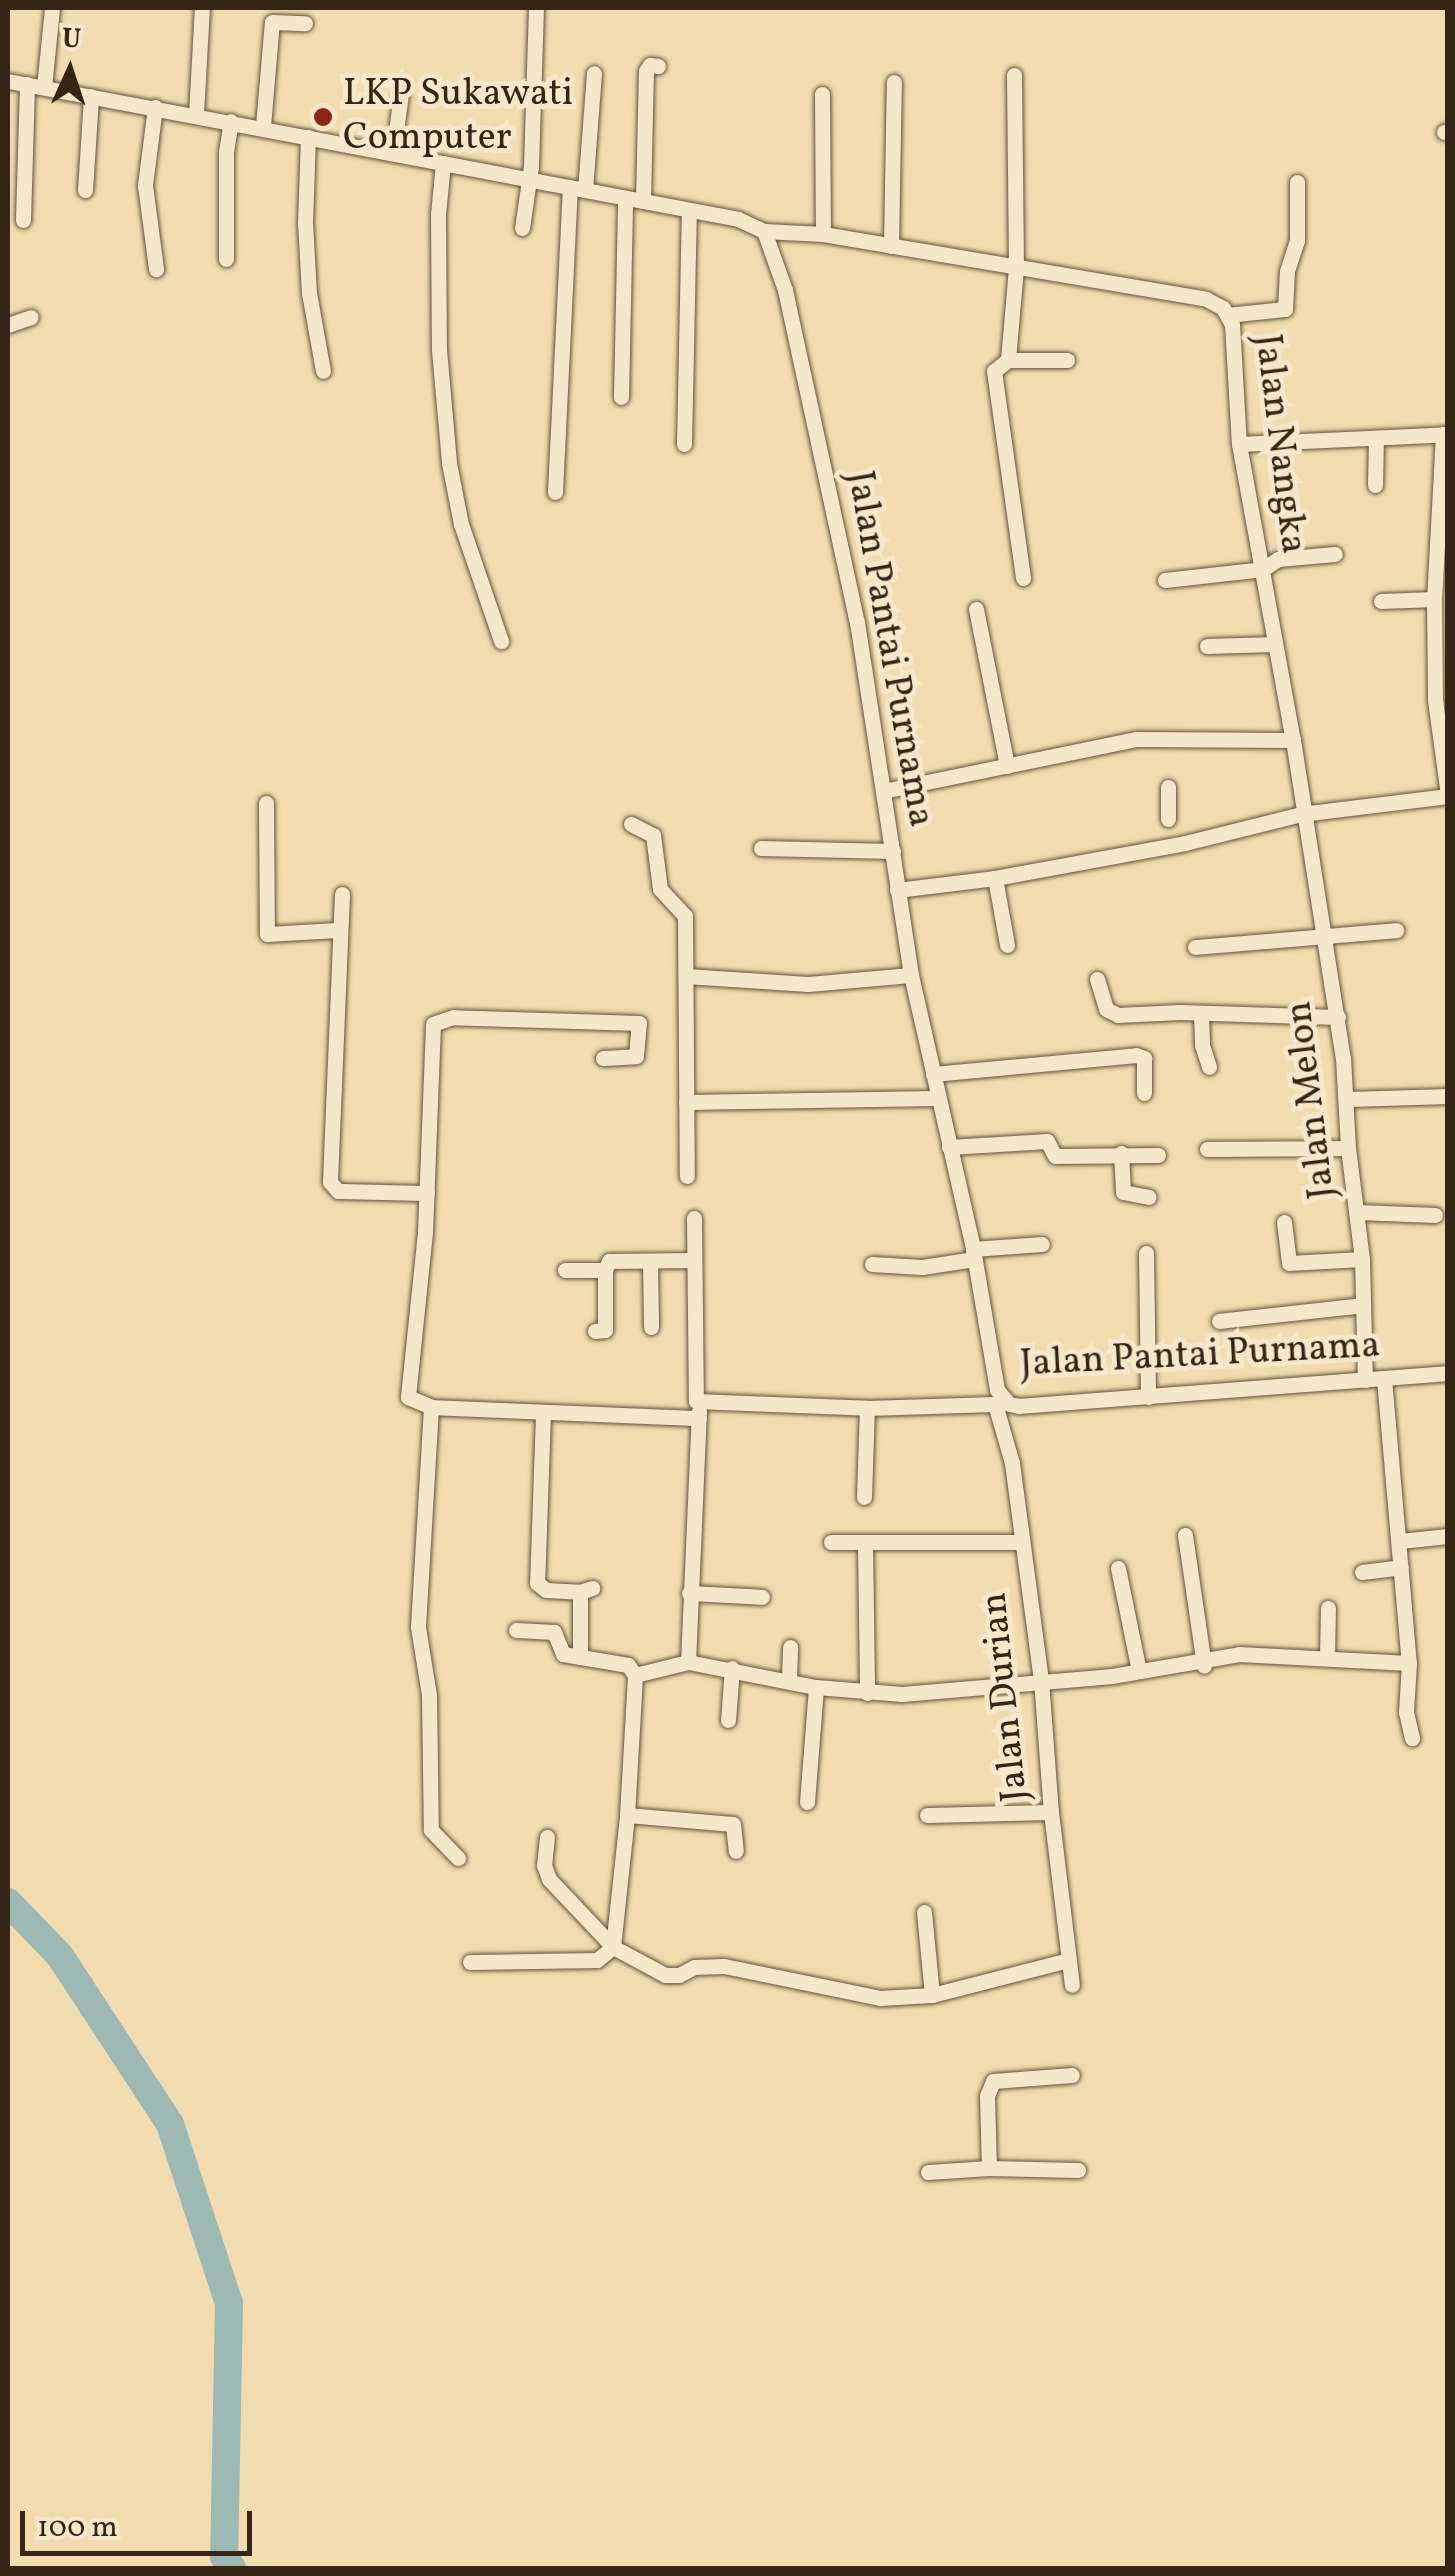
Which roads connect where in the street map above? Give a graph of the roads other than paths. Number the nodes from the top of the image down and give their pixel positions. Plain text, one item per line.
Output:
1 (52, 8) edge
2 (202, 8) edge
3 (536, 8) edge
4 (305, 23) dead end
5 (658, 66) dead end
6 (594, 73) dead end
7 (1014, 75) dead end
8 (8, 81) edge
9 (894, 82) dead end
10 (35, 86) junction
11 (401, 94) dead end
12 (822, 94) dead end
13 (91, 96) junction
14 (155, 107) junction
15 (196, 114) junction
16 (231, 121) junction
17 (262, 126) junction
18 (308, 136) junction
19 (394, 154) junction
20 (443, 163) junction
21 (528, 178) junction
22 (1296, 182) dead end
23 (578, 189) junction
24 (85, 190) dead end
25 (625, 198) junction
26 (644, 201) junction
27 (689, 212) junction
28 (23, 220) dead end
29 (522, 228) dead end
30 (764, 232) junction
31 (822, 234) junction
32 (892, 246) junction
33 (226, 259) dead end
34 (1016, 268) junction
35 (156, 269) dead end
36 (1227, 315) junction
37 (32, 317) dead end
38 (8, 325) edge
39 (1008, 360) junction
40 (1067, 360) dead end
41 (323, 371) dead end
42 (621, 396) dead end
43 (1445, 434) edge
44 (1376, 438) junction
45 (684, 444) dead end
46 (1239, 444) junction
47 (1376, 485) dead end
48 (555, 492) dead end
49 (1334, 554) dead end
50 (1263, 569) junction
51 (1022, 578) dead end
52 (1165, 580) dead end
53 (1381, 600) dead end
54 (1438, 604) edge
55 (976, 609) dead end
56 (501, 641) dead end
57 (1275, 644) junction
58 (1207, 646) dead end
59 (1293, 740) junction
60 (1007, 766) junction
61 (1168, 787) dead end
62 (884, 792) junction
63 (1448, 795) edge
64 (266, 803) dead end
65 (1302, 814) junction
66 (1168, 818) dead end
67 (631, 824) dead end
68 (761, 848) dead end
69 (893, 851) junction
70 (995, 878) junction
71 (897, 890) junction
72 (342, 894) dead end
73 (337, 930) junction
74 (1396, 930) dead end
75 (1323, 936) junction
76 (1007, 945) dead end
77 (1195, 948) dead end
78 (911, 975) junction
79 (686, 976) junction
80 (1097, 979) dead end
81 (1200, 1014) junction
82 (1338, 1017) junction
83 (603, 1058) dead end
84 (1209, 1067) dead end
85 (933, 1074) junction
86 (1144, 1093) dead end
87 (1448, 1096) edge
88 (937, 1098) junction
89 (1348, 1099) junction
90 (686, 1102) junction
91 (949, 1147) junction
92 (1348, 1148) junction
93 (1207, 1150) dead end
94 (1120, 1153) junction
95 (1158, 1154) dead end
96 (687, 1176) dead end
97 (427, 1193) junction
98 (1148, 1197) dead end
99 (1358, 1212) junction
100 (1435, 1215) dead end
101 (694, 1218) dead end
102 (1284, 1222) dead end
103 (1042, 1244) dead end
104 (1146, 1253) dead end
105 (973, 1254) junction
106 (1362, 1259) junction
107 (650, 1260) junction
108 (693, 1260) junction
109 (872, 1264) dead end
110 (565, 1270) dead end
111 (605, 1270) junction
112 (1363, 1305) junction
113 (1219, 1321) dead end
114 (651, 1328) dead end
115 (595, 1331) dead end
116 (1448, 1373) edge
117 (1384, 1379) junction
118 (1365, 1380) junction
119 (1148, 1396) junction
120 (998, 1401) junction
121 (431, 1407) junction
122 (867, 1408) junction
123 (699, 1410) junction
124 (543, 1414) junction
125 (864, 1497) dead end
126 (1184, 1535) dead end
127 (1448, 1536) edge
128 (1400, 1541) junction
129 (831, 1542) dead end
130 (1020, 1542) junction
131 (865, 1543) junction
132 (1401, 1567) junction
133 (1118, 1568) dead end
134 (1362, 1572) dead end
135 (689, 1593) junction
136 (762, 1597) dead end
137 (1328, 1608) dead end
138 (516, 1630) dead end
139 (790, 1647) dead end
140 (580, 1657) junction
141 (1327, 1658) junction
142 (688, 1662) junction
143 (1203, 1662) junction
144 (1409, 1663) junction
145 (732, 1668) junction
146 (1140, 1671) junction
147 (635, 1674) junction
148 (789, 1679) junction
149 (1042, 1680) junction
150 (816, 1687) junction
151 (867, 1693) junction
152 (728, 1720) dead end
153 (1412, 1738) dead end
154 (807, 1802) dead end
155 (1051, 1812) junction
156 (628, 1815) junction
157 (927, 1815) dead end
158 (547, 1837) dead end
159 (736, 1852) dead end
160 (458, 1858) dead end
161 (924, 1912) dead end
162 (613, 1947) junction
163 (1068, 1960) junction
164 (470, 1962) dead end
165 (1072, 1985) dead end
166 (932, 1995) junction
167 (1072, 2075) dead end
168 (989, 2168) junction
169 (1078, 2170) dead end
170 (928, 2172) dead end

1 - 10 street
2 - 15 street
3 - 21 street
4 - 17 street
5 - 26 street
6 - 23 street
7 - 34 street
8 - 10 street
9 - 32 street
10 - 13 street
10 - 28 street
11 - 19 street
12 - 31 street
13 - 14 street
13 - 24 street
14 - 15 street
14 - 35 street
15 - 16 street
16 - 17 street
16 - 33 street
17 - 18 street
18 - 19 street
18 - 41 street
19 - 20 street
20 - 21 street
20 - 56 street
21 - 23 street
21 - 29 street
22 - 36 street
23 - 25 street
23 - 48 street
25 - 26 street
25 - 42 street
26 - 27 street
27 - 30 street
27 - 45 street
30 - 31 street, Jalan Nangka
30 - 62 street, Jalan Pantai Purnama
31 - 32 street, Jalan Nangka
32 - 34 street, Jalan Nangka
34 - 36 street, Jalan Nangka
34 - 39 street
36 - 46 street, Jalan Nangka
37 - 38 street
39 - 40 street
39 - 51 street
43 - 44 street
43 - 54 street
44 - 46 street
44 - 47 street
46 - 50 street, Jalan Nangka
49 - 50 street
50 - 52 street
50 - 57 street, Jalan Nangka
53 - 54 street
54 - 63 street
55 - 60 street
57 - 58 street
57 - 59 street, Jalan Nangka
59 - 60 street
59 - 65 street, Jalan Nangka
60 - 62 street
61 - 66 street
62 - 69 street, Jalan Pantai Purnama
63 - 65 street
64 - 73 street
65 - 70 street
65 - 75 street, Jalan Melon
67 - 79 street
68 - 69 street
69 - 71 street, Jalan Pantai Purnama
70 - 71 street
70 - 76 street
71 - 78 street, Jalan Pantai Purnama
72 - 73 street
73 - 97 street
74 - 75 street
75 - 77 street
75 - 82 street, Jalan Melon
78 - 79 street
78 - 85 street, Jalan Pantai Purnama
79 - 90 street
80 - 81 street
81 - 82 street
81 - 84 street
82 - 89 street, Jalan Melon
83 - 97 street
85 - 86 street
85 - 88 street, Jalan Pantai Purnama
87 - 89 street
88 - 90 street
88 - 91 street, Jalan Pantai Purnama
89 - 92 street, Jalan Melon
90 - 96 street
91 - 94 street
91 - 105 street, Jalan Pantai Purnama
92 - 93 street
92 - 99 street, Jalan Melon
94 - 95 street
94 - 98 street
97 - 121 street
99 - 100 street
99 - 106 street, Jalan Melon
101 - 108 street
102 - 106 street
103 - 105 street
104 - 119 street
105 - 109 street
105 - 120 street, Jalan Pantai Purnama
106 - 112 street, Jalan Melon
107 - 108 street
107 - 111 street
107 - 114 street
108 - 123 street
110 - 111 street
111 - 115 street
112 - 113 street
112 - 118 street, Jalan Melon
116 - 117 street, Jalan Pantai Purnama
117 - 118 street, Jalan Pantai Purnama
117 - 128 street
118 - 119 street, Jalan Pantai Purnama
119 - 120 street, Jalan Pantai Purnama
120 - 122 street
120 - 130 street, Jalan Durian
121 - 124 street
121 - 160 street
122 - 123 street
122 - 125 street
123 - 124 street
123 - 135 street
124 - 140 street
126 - 143 street
127 - 128 street
128 - 132 street
129 - 131 street
130 - 131 street
130 - 149 street, Jalan Durian
131 - 151 street
132 - 134 street
132 - 144 street
133 - 146 street
135 - 136 street
135 - 142 street
137 - 141 street
138 - 140 street
139 - 148 street
140 - 147 street
141 - 143 street
141 - 144 street
142 - 145 street
142 - 147 street
143 - 146 street
144 - 153 street
145 - 148 street
145 - 152 street
146 - 149 street
147 - 156 street
148 - 150 street
149 - 151 street
149 - 155 street, Jalan Durian
150 - 151 street
150 - 154 street
155 - 157 street
155 - 163 street, Jalan Durian
156 - 159 street
156 - 162 street
158 - 162 street
161 - 166 street
162 - 164 street
162 - 166 street
163 - 165 street, Jalan Durian
163 - 166 street
167 - 168 street
168 - 169 street
168 - 170 street

